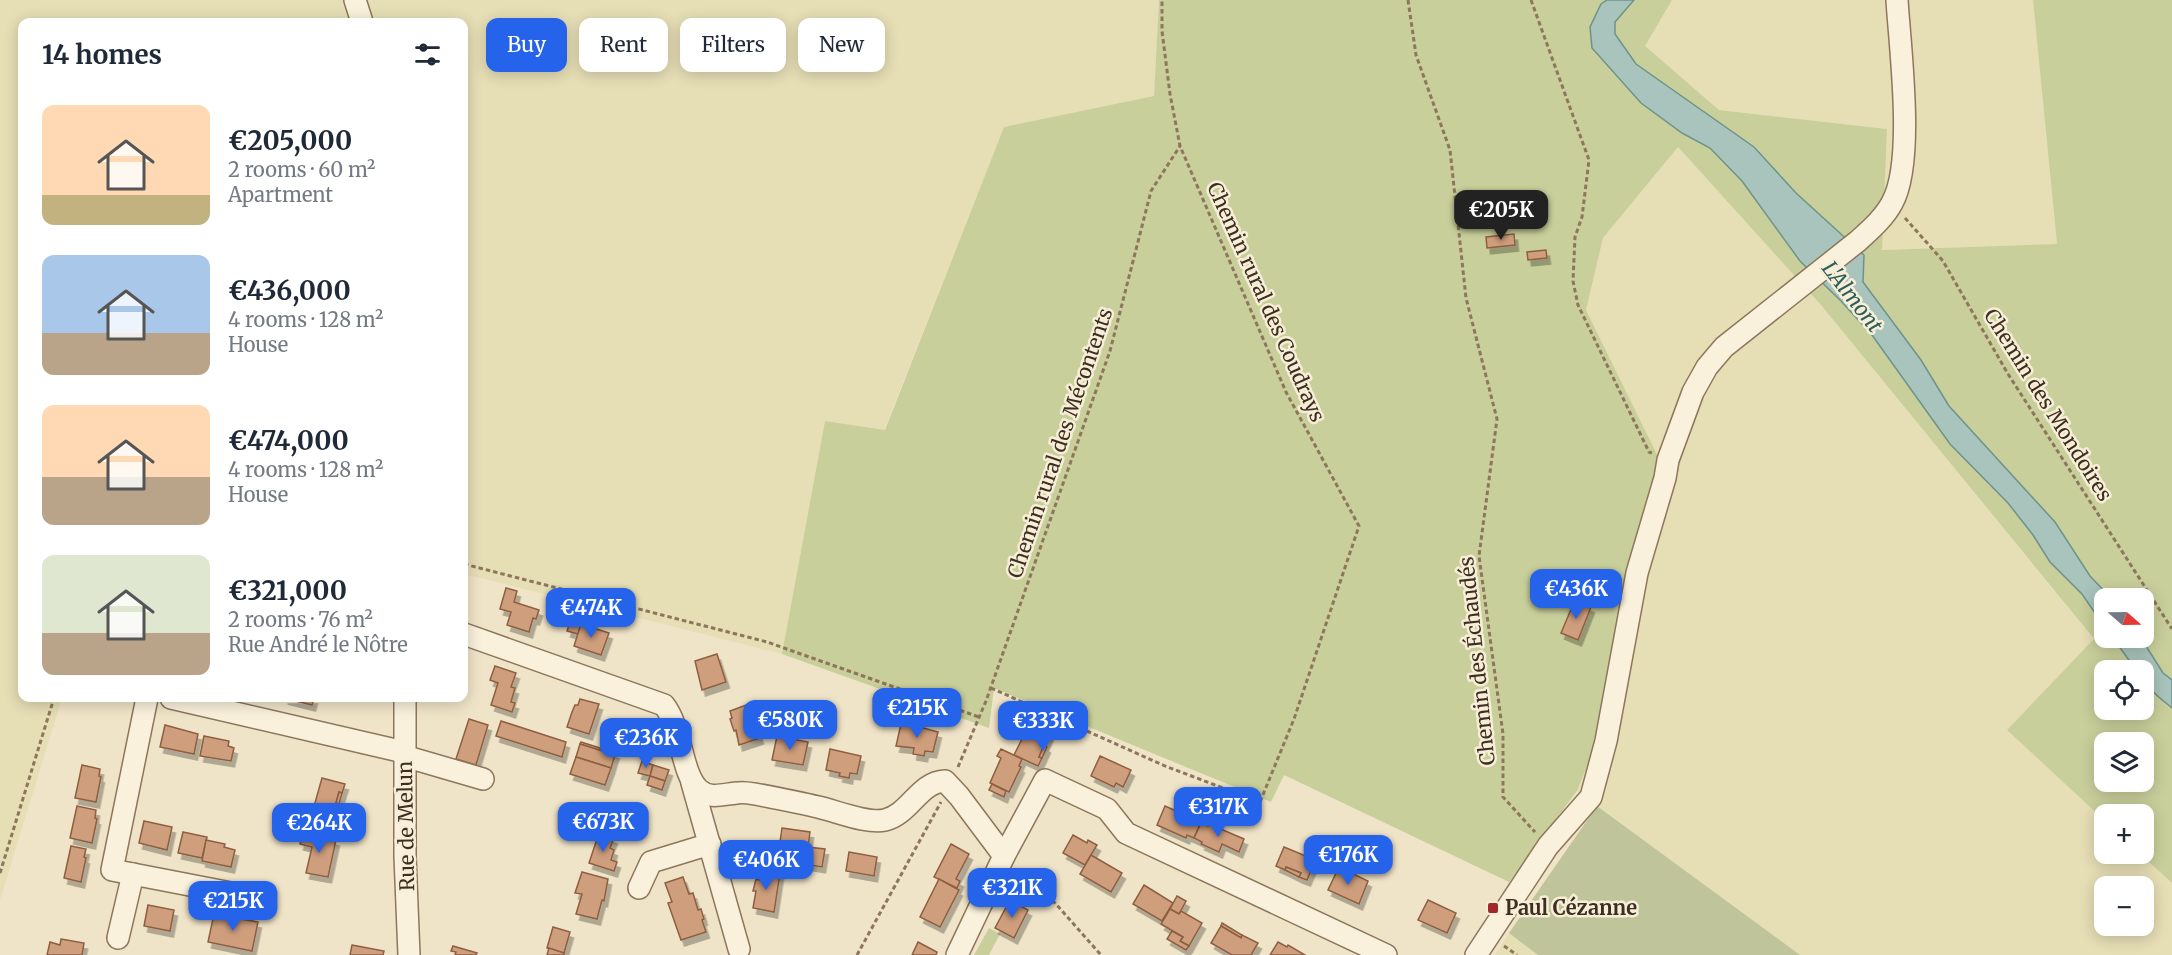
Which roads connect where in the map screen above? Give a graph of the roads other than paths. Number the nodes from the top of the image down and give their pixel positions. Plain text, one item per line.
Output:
1 (355, 0) edge
2 (1897, 0) edge
3 (361, 18) edge
4 (468, 635) edge
5 (146, 702) edge
6 (188, 702) edge
7 (405, 702) edge
8 (404, 754) junction
9 (483, 779) dead end
10 (692, 783) junction
11 (710, 844) junction
12 (1004, 856) junction
13 (123, 872) junction
14 (639, 888) dead end
15 (231, 894) dead end
16 (118, 938) dead end
17 (738, 949) dead end
18 (410, 955) edge
19 (957, 955) edge
20 (1386, 955) edge
21 (1476, 955) edge

1 - 3 street
2 - 21 street
4 - 10 street
5 - 13 street
6 - 8 street
7 - 8 street, Rue de Melun
8 - 9 street
8 - 18 street, Rue de Melun
10 - 11 street
10 - 12 street
11 - 14 street
11 - 17 street
12 - 19 street
12 - 20 street
13 - 15 street
13 - 16 street

